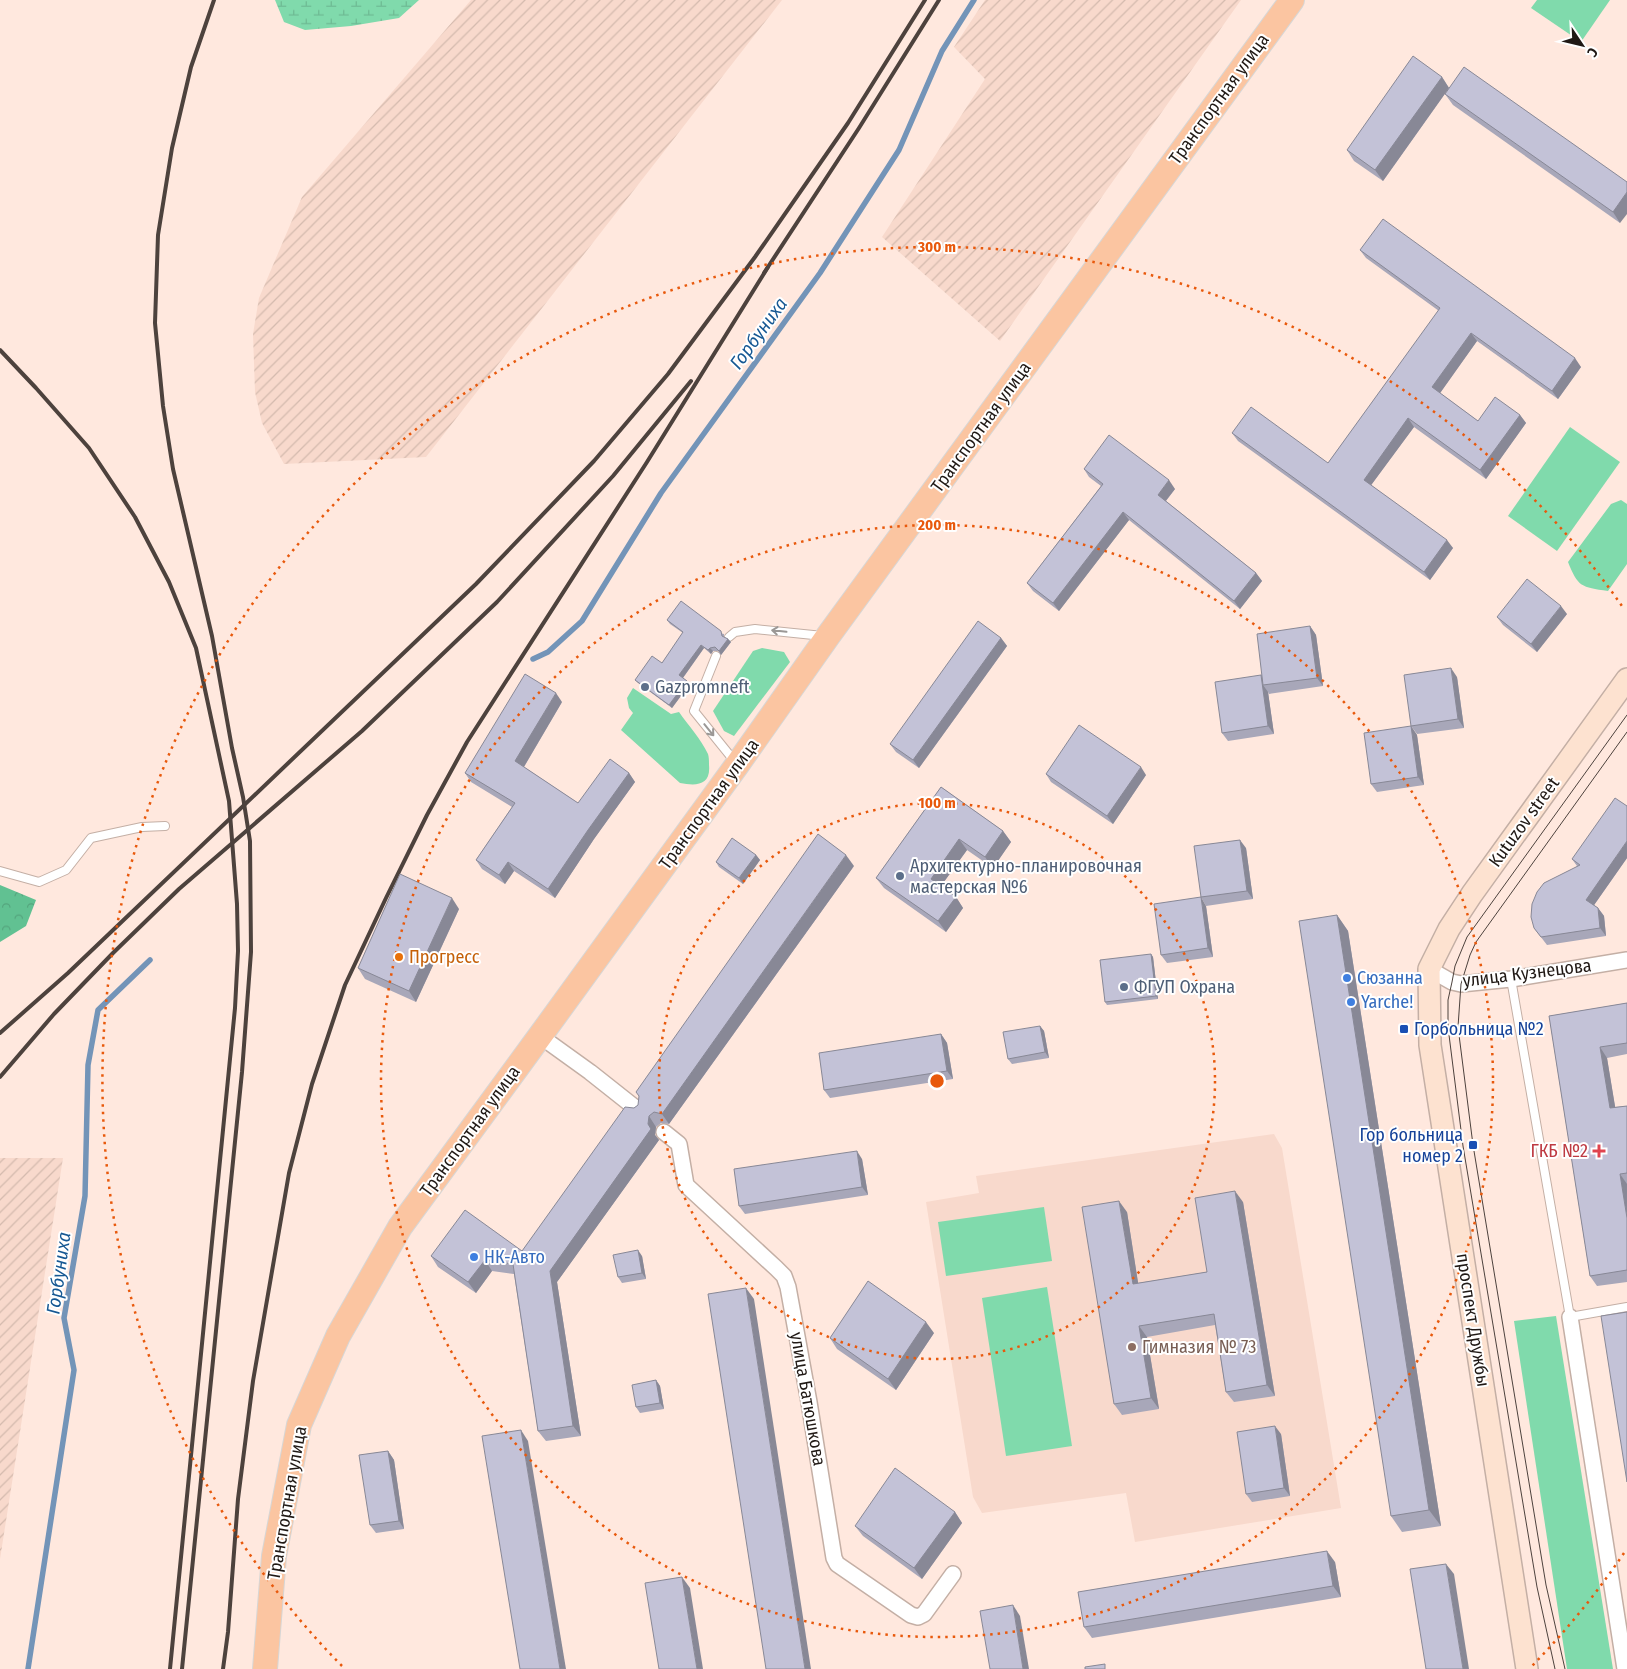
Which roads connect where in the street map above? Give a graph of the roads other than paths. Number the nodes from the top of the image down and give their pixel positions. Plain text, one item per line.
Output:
1 (1292, 0) edge
2 (828, 636) junction
3 (729, 637) edge
4 (716, 656) edge
5 (1627, 680) edge
6 (737, 765) junction
7 (165, 826) dead end
8 (0, 871) edge
9 (1627, 960) edge
10 (1430, 969) junction
11 (1510, 979) junction
12 (540, 1036) junction
13 (638, 1110) edge
14 (664, 1132) edge
15 (1627, 1307) edge
16 (1570, 1318) junction
17 (953, 1574) dead end
18 (265, 1669) edge
19 (1527, 1669) edge
20 (1626, 1669) edge

1 - 2 main road, Транспортная улица
2 -> 3 lane
2 - 6 main road, Транспортная улица
4 -> 6 lane
5 - 10 main road, Kutuzov street
6 - 12 main road, Транспортная улица
7 - 8 lane
9 - 11 street, улица Кузнецова
10 - 11 street, улица Кузнецова
10 - 19 main road, проспект Дружбы
11 - 16 lane
12 - 13 street
12 - 18 main road, Транспортная улица
14 - 17 street, улица Батюшкова
15 - 16 lane
16 - 20 street

